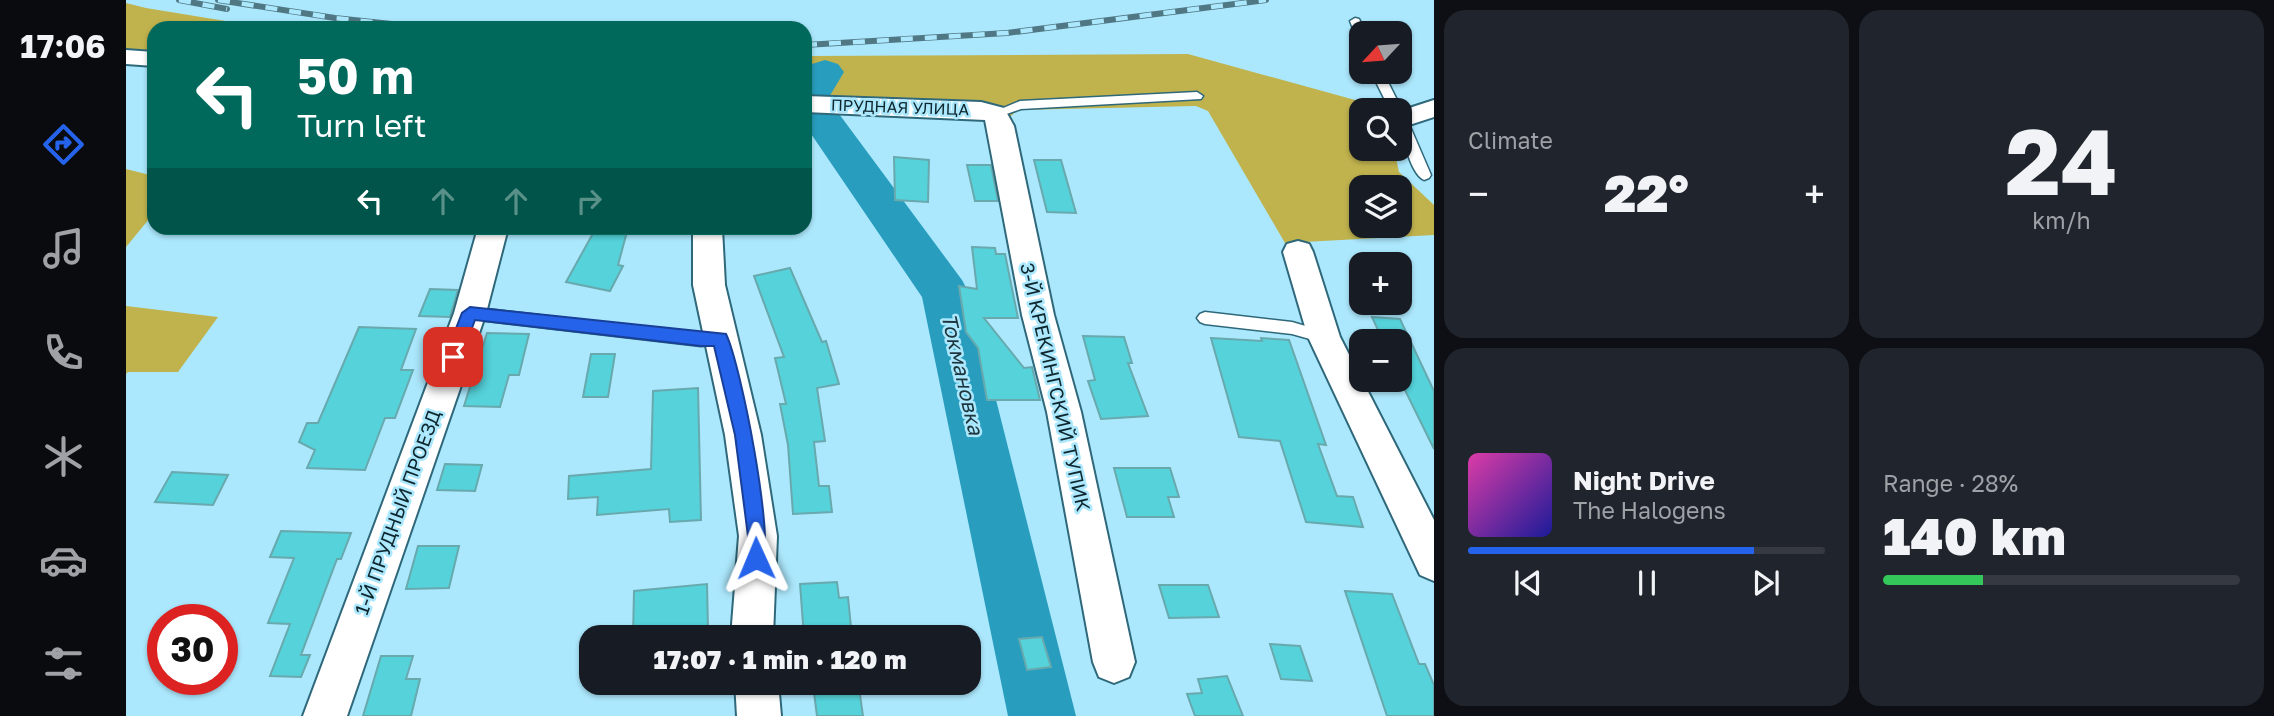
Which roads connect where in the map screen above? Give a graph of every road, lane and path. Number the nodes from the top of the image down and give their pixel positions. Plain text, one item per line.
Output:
1 (126, 57) edge
2 (147, 58) edge
3 (1197, 96) dead end
4 (812, 104) edge
5 (1434, 108) edge
6 (1412, 113) edge
7 (995, 114) junction
8 (1412, 147) edge
9 (1424, 176) dead end
10 (491, 235) edge
11 (708, 235) edge
12 (1298, 252) dead end
13 (470, 313) junction
14 (1205, 318) dead end
15 (1324, 337) junction
16 (720, 339) junction
17 (1434, 561) edge
18 (753, 625) edge
19 (1114, 662) dead end
20 (757, 695) edge
21 (325, 716) edge
22 (759, 716) edge

1 - 2 street
3 - 7 lane
4 - 7 street, ПРУДНАЯ УЛИЦА
5 - 6 street
7 - 19 street, 3-Й КРЕКИНГСКИЙ ТУПИК
8 - 9 lane
10 - 13 street, 1-Й ПРУДНЫЙ ПРОЕЗД
11 - 16 street
12 - 15 street
13 - 16 lane
13 - 21 street, 1-Й ПРУДНЫЙ ПРОЕЗД
14 - 15 lane
15 - 17 street
16 - 18 street
20 - 22 street

